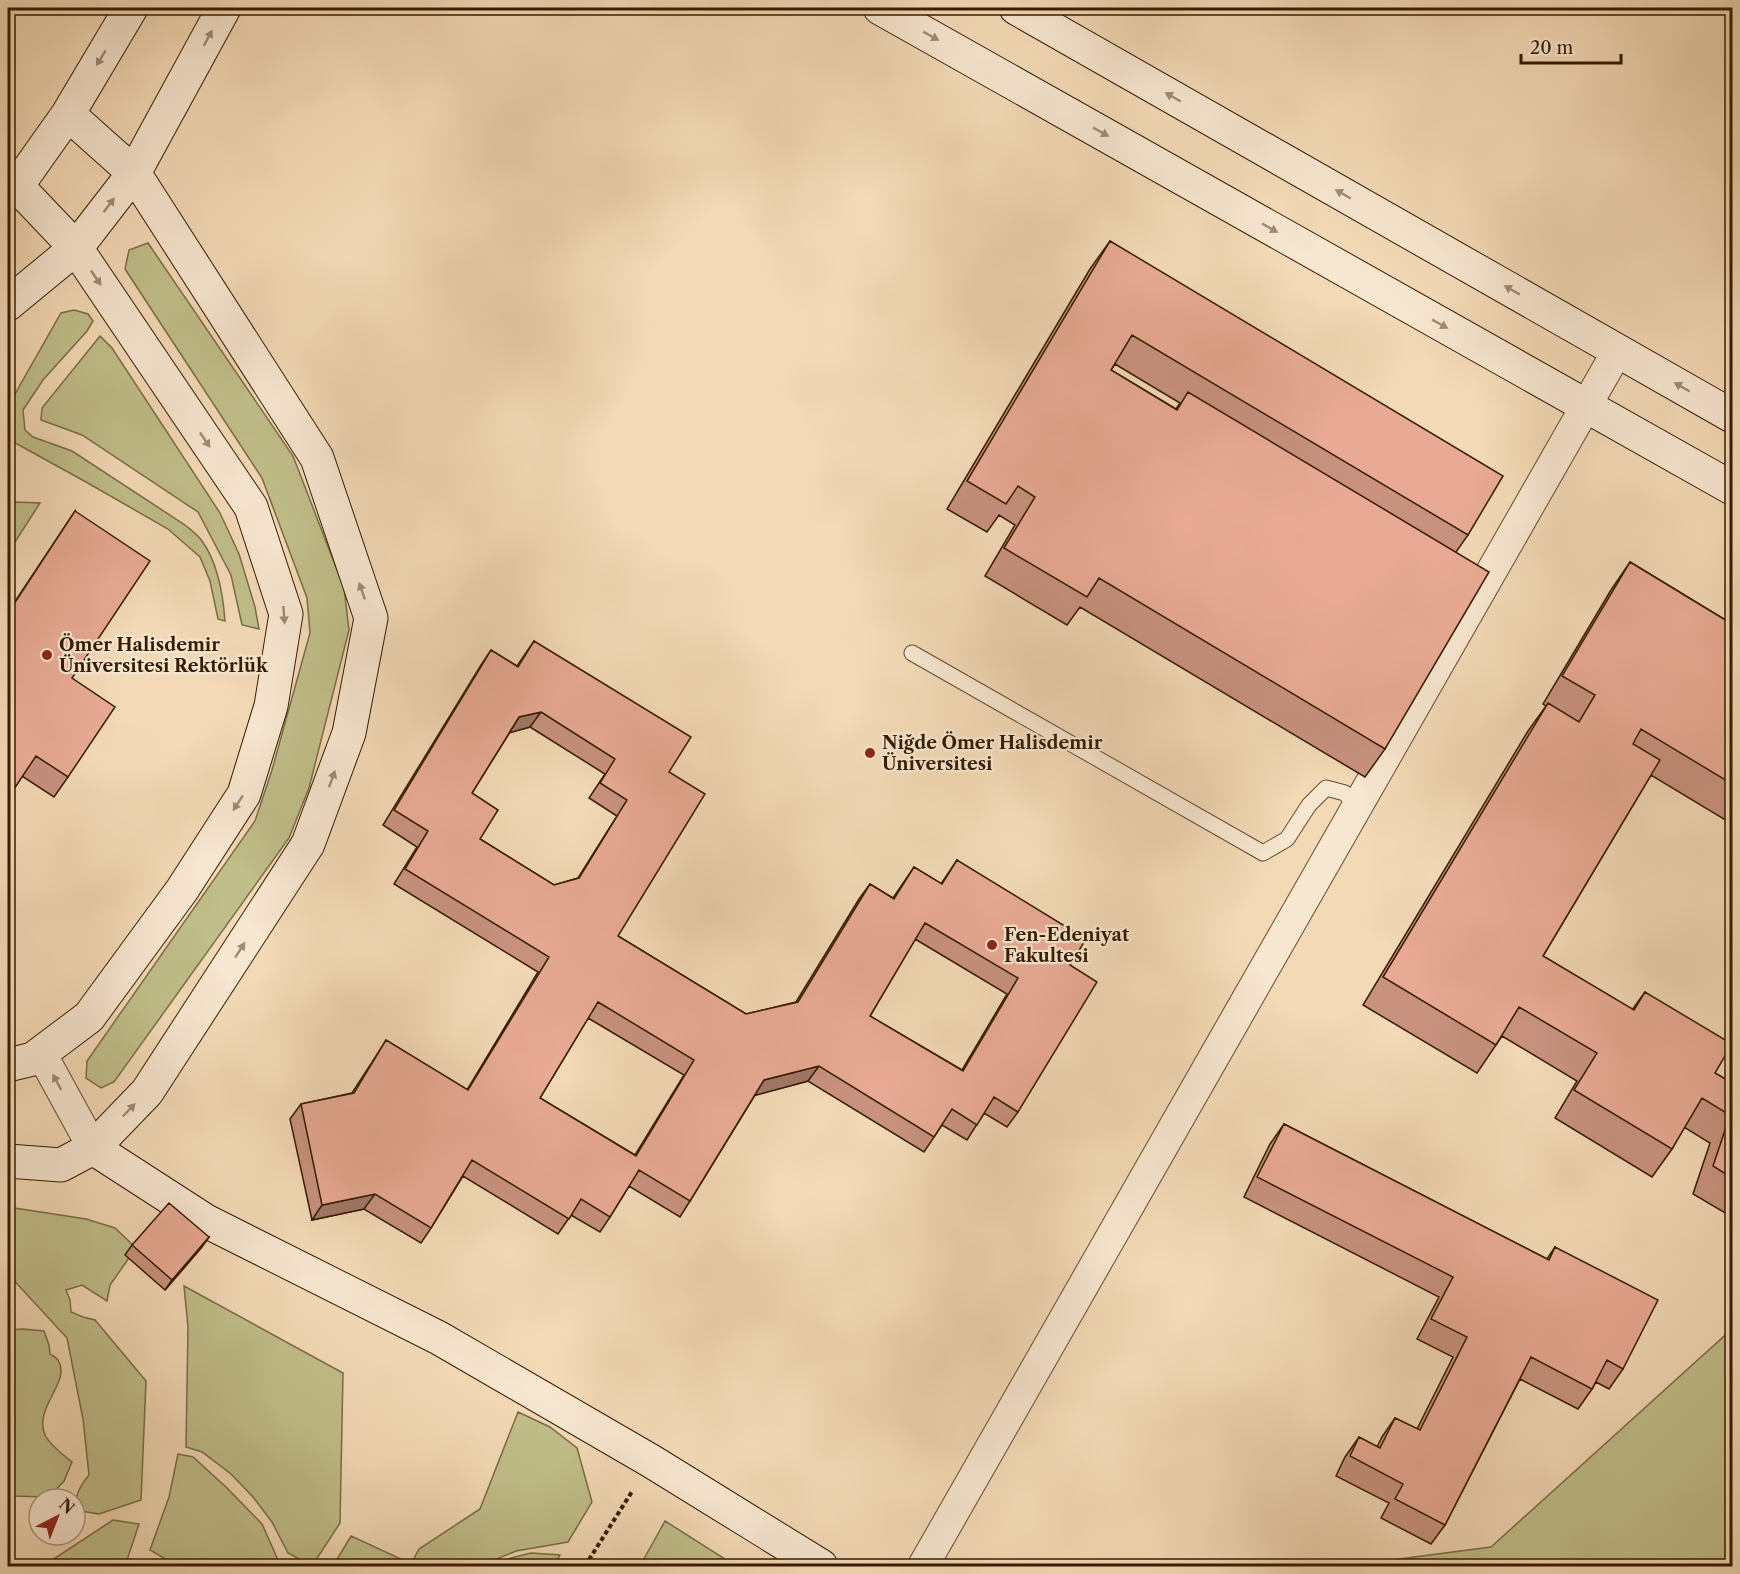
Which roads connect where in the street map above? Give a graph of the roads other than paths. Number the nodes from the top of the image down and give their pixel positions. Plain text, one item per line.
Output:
1 (131, 8) edge
2 (224, 8) edge
3 (880, 8) edge
4 (1016, 8) edge
5 (1051, 16) edge
6 (68, 114) junction
7 (134, 173) junction
8 (12, 190) edge
9 (76, 248) junction
10 (8, 304) edge
11 (1618, 350) junction
12 (1586, 406) junction
13 (1732, 416) edge
14 (1732, 488) edge
15 (912, 653) dead end
16 (1357, 807) junction
17 (41, 1053) junction
18 (8, 1065) edge
19 (93, 1148) junction
20 (8, 1161) edge
21 (821, 1566) edge
22 (923, 1566) edge

1 -> 6 street
7 -> 2 street
3 -> 12 street
4 - 5 street
11 -> 5 street
6 - 7 street
6 - 8 street
9 -> 7 street
19 -> 7 street
8 - 9 street
9 - 10 street
9 -> 17 street
11 - 12 street
13 -> 11 street
12 - 14 street
12 - 16 street
15 - 16 lane
16 - 22 street
17 - 18 street
19 -> 17 street
19 - 20 street
19 - 21 street

